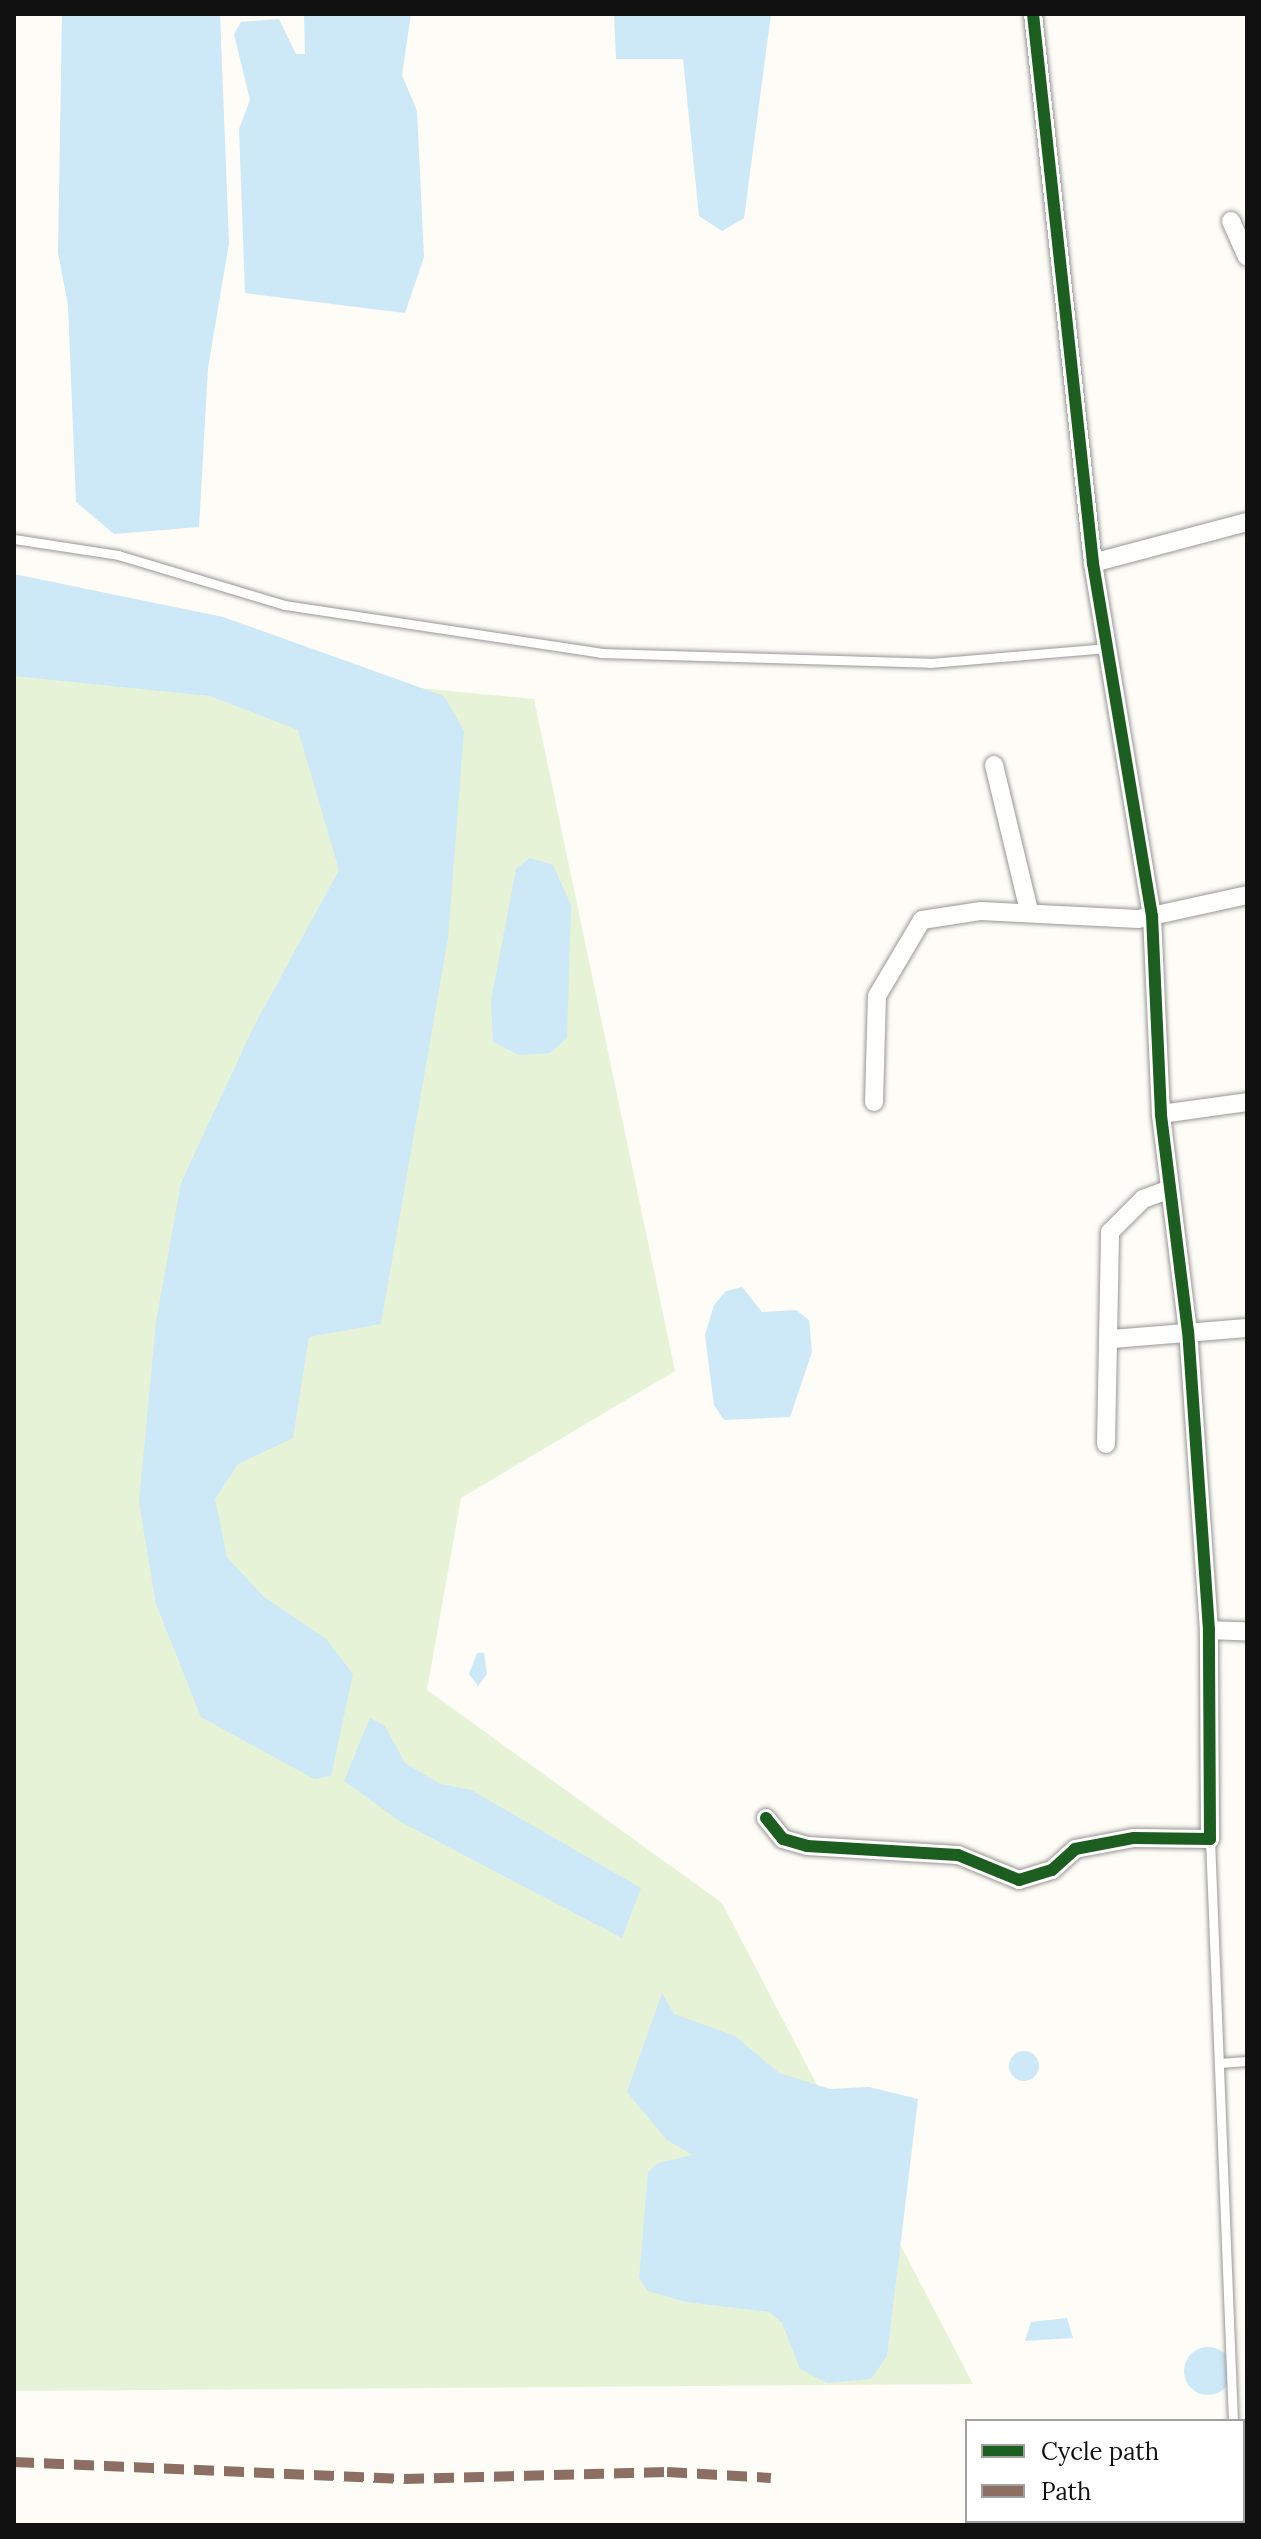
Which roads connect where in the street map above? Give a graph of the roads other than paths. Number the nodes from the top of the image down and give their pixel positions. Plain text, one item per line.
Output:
1 (1033, 14) edge
2 (1231, 221) dead end
3 (1247, 257) edge
4 (1247, 522) edge
5 (14, 539) edge
6 (1093, 563) junction
7 (1108, 648) junction
8 (994, 765) dead end
9 (1247, 895) edge
10 (1029, 911) junction
11 (1152, 916) junction
12 (874, 1102) dead end
13 (1247, 1102) edge
14 (1161, 1114) junction
15 (1170, 1189) junction
16 (1247, 1328) edge
17 (1188, 1332) junction
18 (1112, 1339) junction
19 (1106, 1444) dead end
20 (1209, 1630) junction
21 (1247, 1631) edge
22 (766, 1818) dead end
23 (1210, 1839) junction
24 (1247, 2061) edge
25 (1219, 2063) junction
26 (1233, 2419) edge

1 - 6 street
2 - 3 street
4 - 6 street
5 - 7 lane
6 - 7 street
7 - 11 street
8 - 10 street
9 - 11 street
10 - 11 street
10 - 12 street
11 - 14 street
13 - 14 street
14 - 15 street
15 - 17 street
15 - 18 street
16 - 17 street
17 - 18 street
17 - 20 street
18 - 19 street
20 - 21 street
20 - 23 street
22 - 23 street
23 - 25 lane
24 - 25 lane
25 - 26 lane

